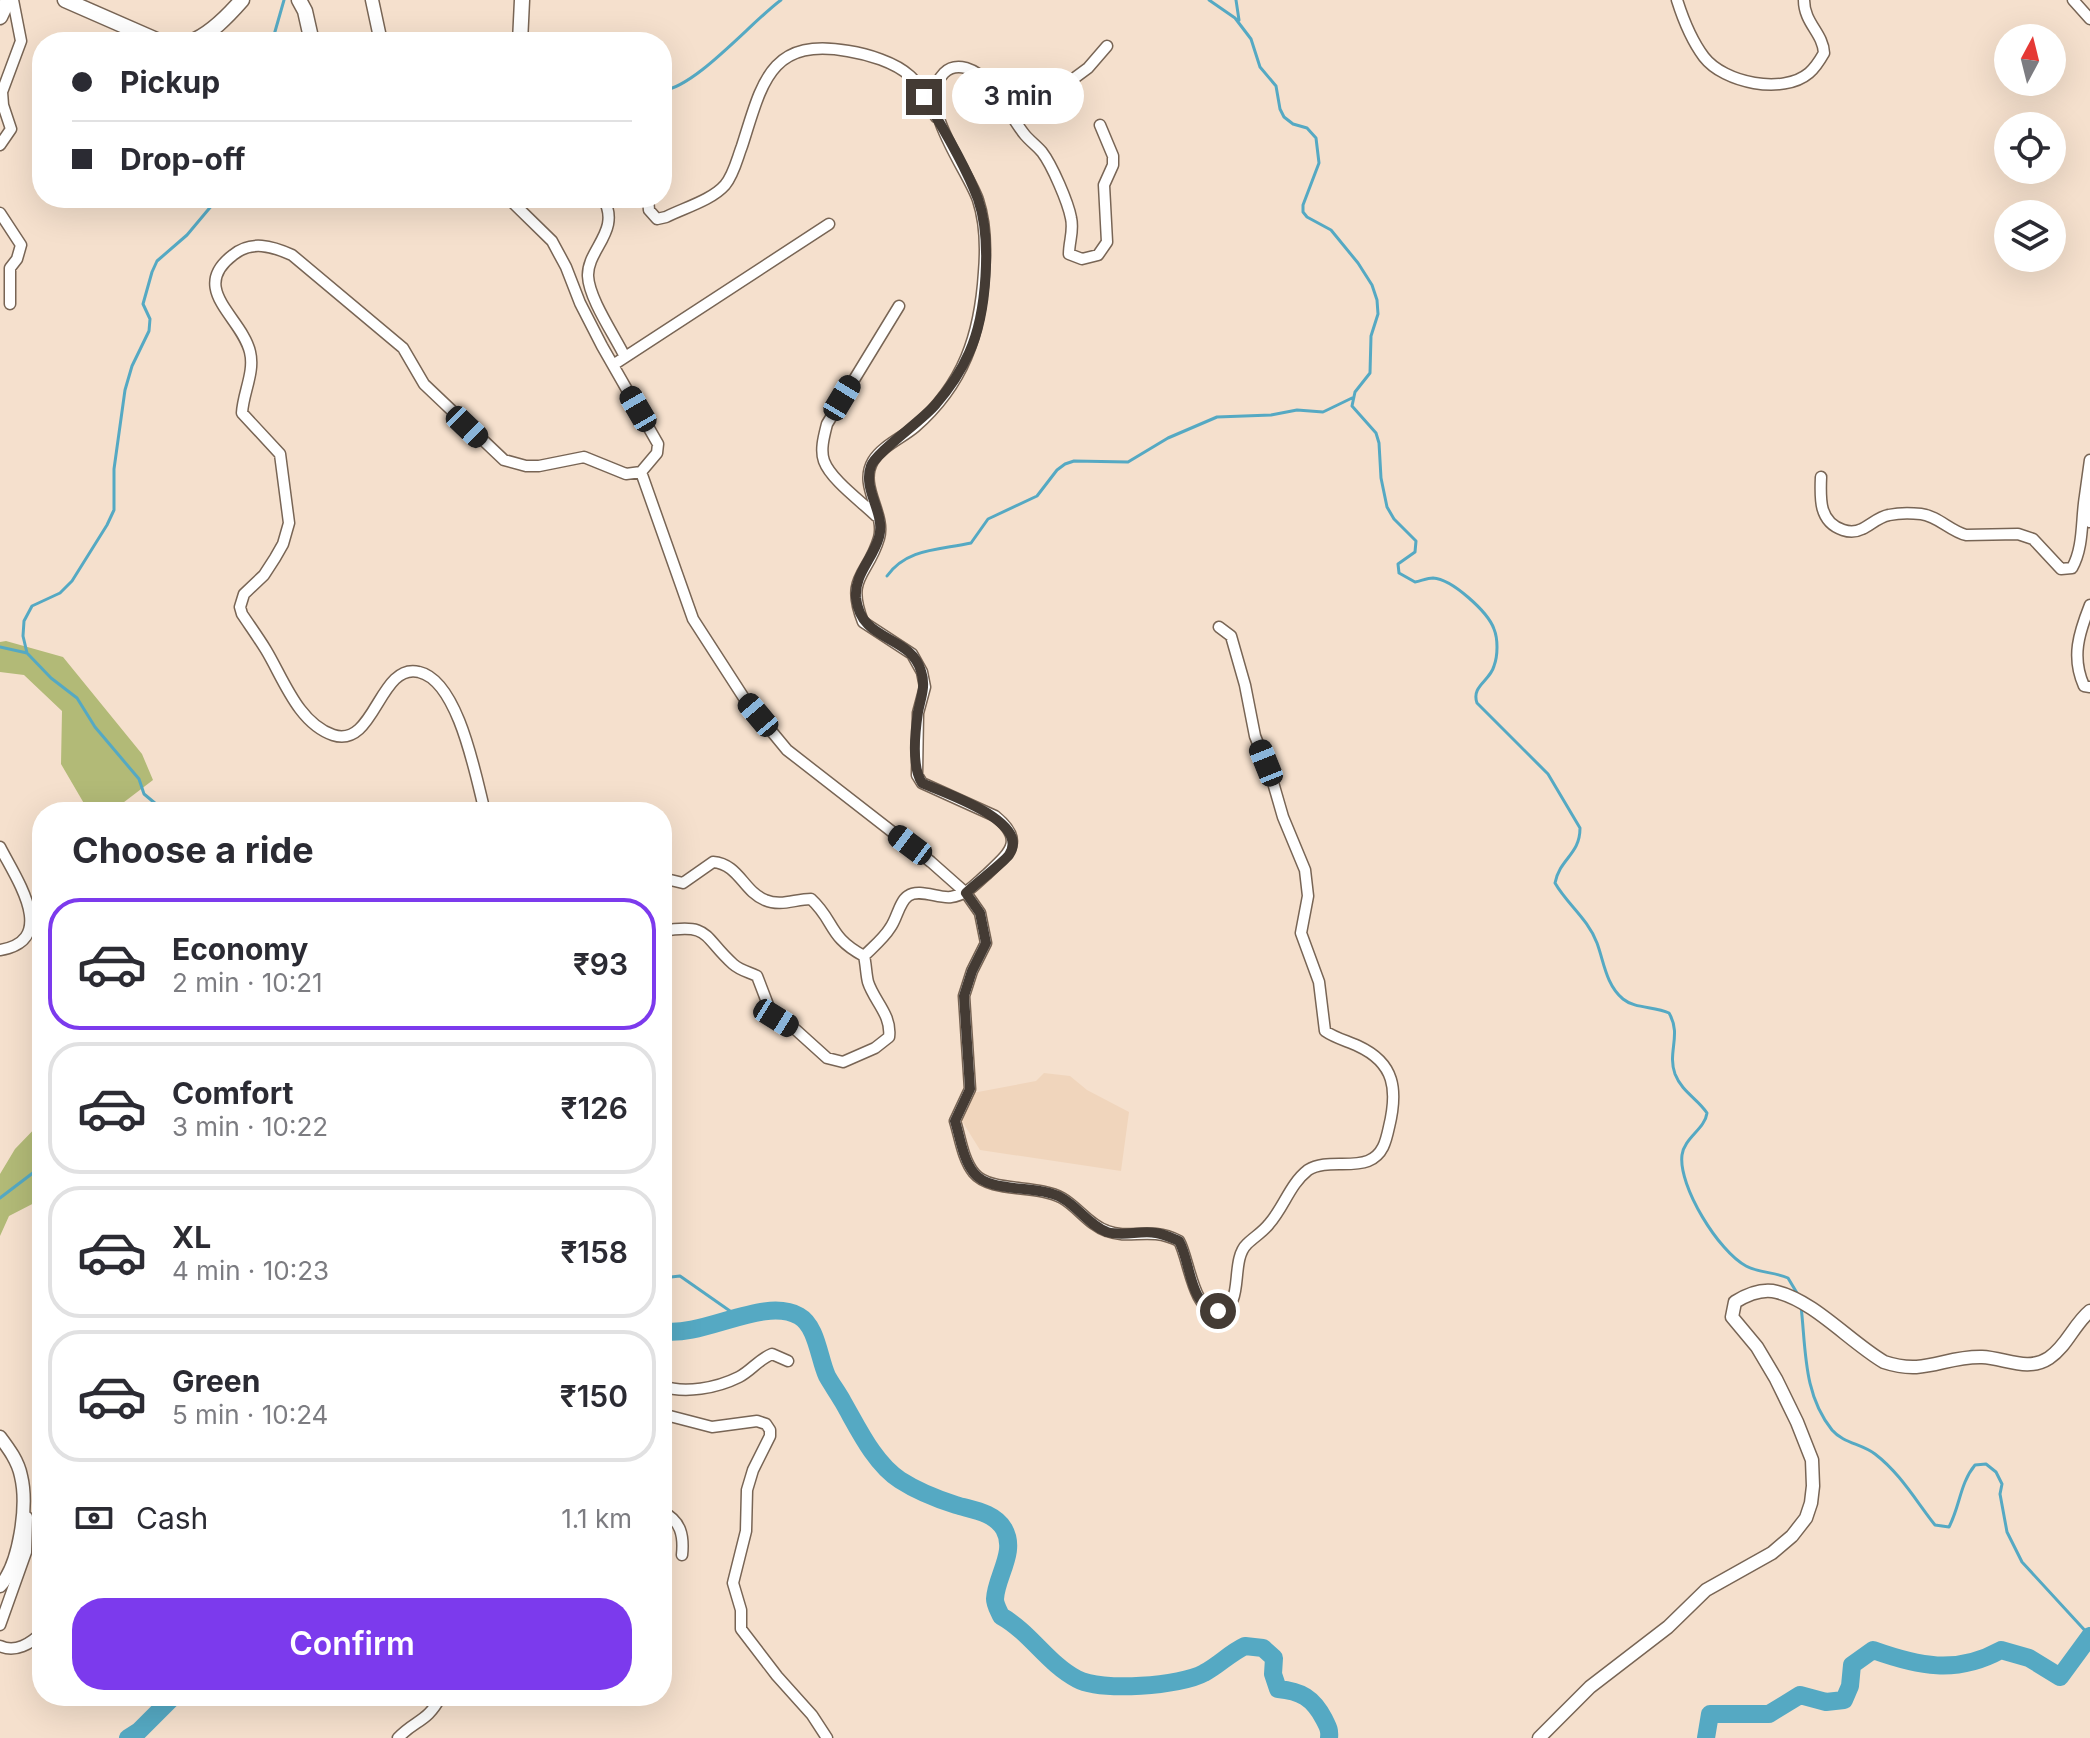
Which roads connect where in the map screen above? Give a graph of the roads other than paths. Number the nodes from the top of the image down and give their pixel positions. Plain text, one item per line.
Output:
1 (11, 0) edge
2 (65, 0) edge
3 (242, 0) edge
4 (299, 0) edge
5 (372, 0) edge
6 (522, 0) edge
7 (1677, 0) edge
8 (1804, 0) edge
9 (2073, 0) edge
10 (0, 17) edge
11 (2090, 19) edge
12 (138, 32) edge
13 (207, 32) edge
14 (310, 32) edge
15 (379, 32) edge
16 (520, 32) edge
17 (1107, 46) dead end
18 (968, 69) junction
19 (937, 118) junction
20 (1100, 125) dead end
21 (0, 145) edge
22 (518, 208) edge
23 (607, 208) edge
24 (649, 208) edge
25 (0, 213) edge
26 (829, 224) dead end
27 (10, 304) dead end
28 (899, 306) dead end
29 (625, 357) junction
30 (613, 365) junction
31 (2090, 460) edge
32 (641, 472) junction
33 (1821, 477) dead end
34 (2085, 496) junction
35 (878, 517) junction
36 (2090, 522) edge
37 (2090, 605) edge
38 (1219, 627) dead end
39 (2090, 687) edge
40 (483, 802) edge
41 (0, 847) edge
42 (672, 880) edge
43 (966, 893) junction
44 (672, 930) edge
45 (0, 950) edge
46 (864, 956) junction
47 (2090, 1311) edge
48 (788, 1361) dead end
49 (672, 1389) edge
50 (672, 1417) edge
51 (0, 1437) edge
52 (24, 1500) junction
53 (672, 1519) edge
54 (682, 1555) dead end
55 (0, 1586) edge
56 (0, 1625) edge
57 (32, 1639) edge
58 (0, 1646) edge
59 (435, 1706) edge
60 (398, 1738) edge
61 (827, 1738) edge
62 (1539, 1738) edge

1 - 10 highway
1 - 21 street
2 - 12 highway
3 - 13 highway
4 - 14 highway
5 - 15 main road
6 - 16 highway
7 - 8 street
9 - 11 street
17 - 18 street
18 - 19 street
18 - 20 street
19 - 24 street
19 - 35 street
22 - 30 street
23 - 29 street
25 - 27 street
26 - 29 street
28 - 35 street
29 - 30 street
30 - 32 street
31 - 34 street
32 - 40 street
32 - 43 street
33 - 34 street
34 - 36 street
35 - 43 street
37 - 39 street
38 - 43 street
41 - 45 street
42 - 46 street
43 - 46 street
44 - 46 street
47 - 62 main road
48 - 49 street
50 - 61 street
51 - 52 main road
52 - 55 main road
52 - 56 street
53 - 54 street
57 - 58 street
59 - 60 street

